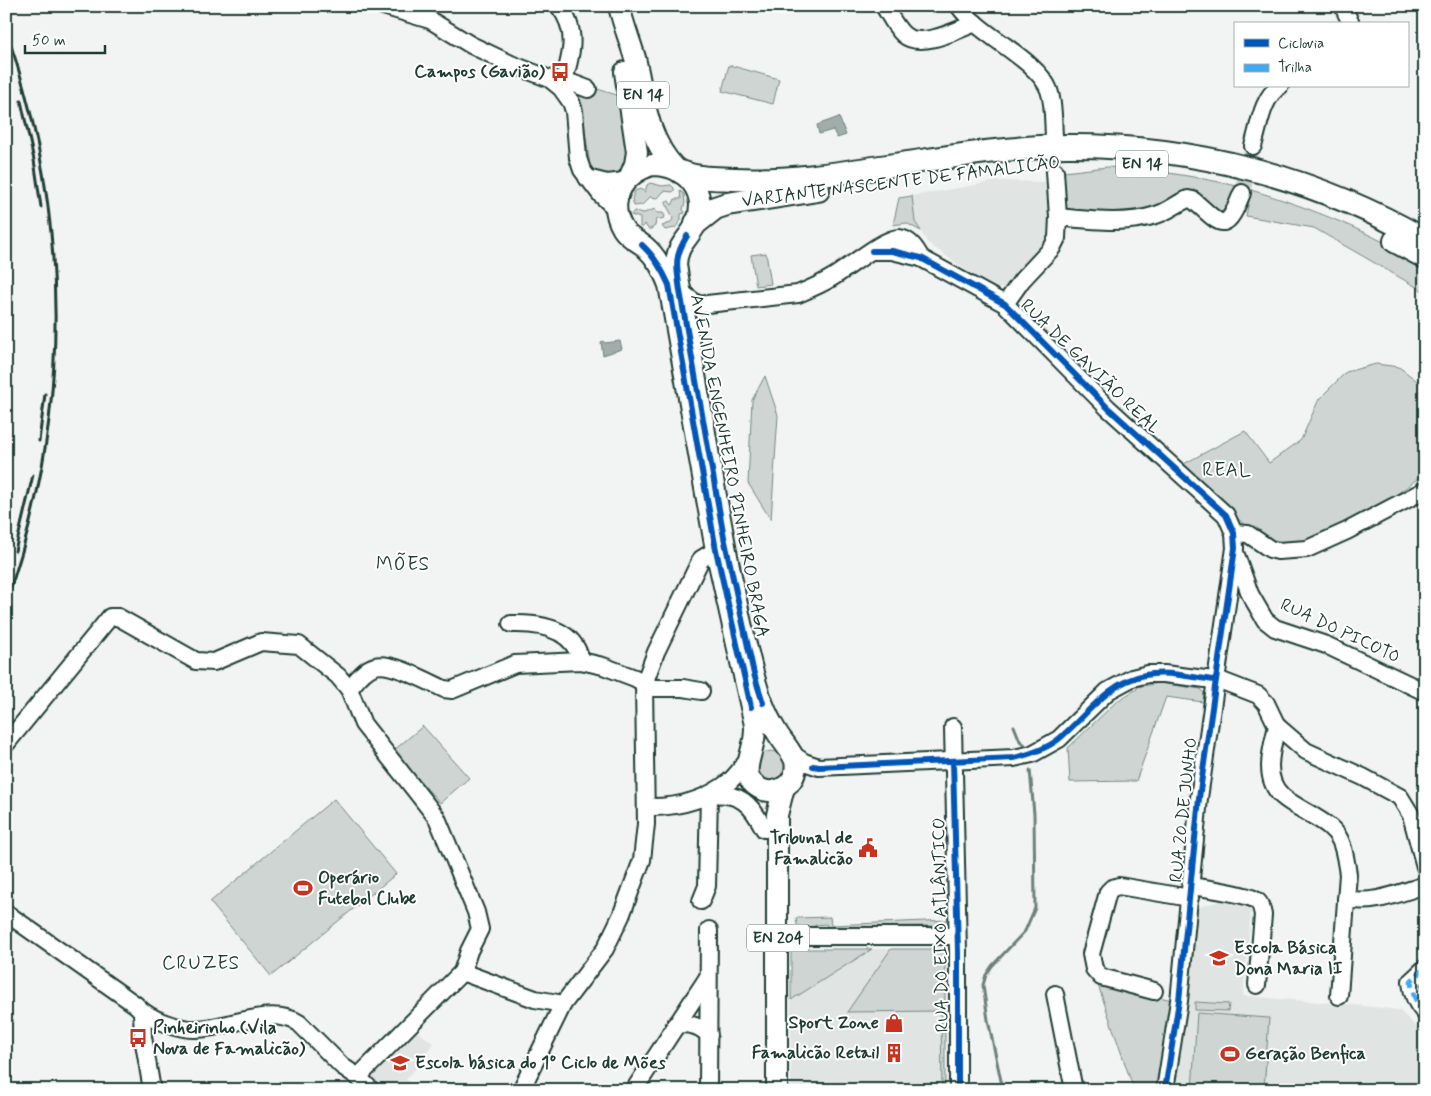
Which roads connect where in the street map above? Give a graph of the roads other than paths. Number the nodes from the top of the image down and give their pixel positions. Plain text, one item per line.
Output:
1 (383, 6) edge
2 (559, 6) edge
3 (884, 6) edge
4 (959, 6) edge
5 (620, 11) edge
6 (975, 23) junction
7 (558, 82) junction
8 (1277, 88) edge
9 (588, 89) dead end
10 (1054, 136) dead end
11 (1253, 146) tunnel mouth
12 (679, 171) junction
13 (1055, 171) dead end
14 (587, 178) junction
15 (627, 178) junction
16 (1242, 193) tunnel mouth
17 (616, 210) junction
18 (1058, 217) junction
19 (691, 230) junction
20 (1425, 240) edge
21 (642, 245) junction
22 (1425, 257) edge
23 (680, 291) junction
24 (1005, 304) junction
25 (698, 305) junction
26 (686, 322) junction
27 (1425, 490) edge
28 (1234, 540) junction
29 (716, 550) junction
30 (1230, 581) junction
31 (1250, 594) junction
32 (511, 624) dead end
33 (581, 661) junction
34 (1214, 680) junction
35 (644, 684) junction
36 (349, 689) junction
37 (701, 691) dead end
38 (1425, 692) edge
39 (1278, 726) junction
40 (953, 727) dead end
41 (6, 744) edge
42 (790, 751) junction
43 (750, 756) junction
44 (953, 761) junction
45 (819, 768) junction
46 (787, 785) junction
47 (763, 790) junction
48 (709, 794) junction
49 (646, 807) junction
50 (764, 829) junction
51 (1425, 868) edge
52 (1425, 886) edge
53 (1190, 892) junction
54 (1346, 899) junction
55 (701, 901) dead end
56 (6, 913) edge
57 (709, 930) dead end
58 (778, 936) junction
59 (957, 936) junction
60 (1425, 968) edge
61 (462, 972) junction
62 (708, 977) junction
63 (1257, 985) dead end
64 (1154, 991) dead end
65 (1055, 994) dead end
66 (1339, 996) dead end
67 (563, 1004) junction
68 (142, 1012) junction
69 (1425, 1013) edge
70 (675, 1025) junction
71 (709, 1035) junction
72 (358, 1077) junction
73 (152, 1090) edge
74 (371, 1090) edge
75 (521, 1090) edge
76 (634, 1090) edge
77 (708, 1090) edge
78 (764, 1090) edge
79 (777, 1090) edge
80 (958, 1090) edge
81 (1074, 1090) edge
82 (1165, 1090) edge

1 - 7 street
2 - 7 street
3 - 6 street
4 - 6 street
5 - 12 main road, EN 14
5 - 15 main road, EN 14
6 - 10 street
7 - 9 street
7 - 14 street
8 - 11 street
12 - 15 main road, EN 14
12 - 19 main road, AVENIDA ENGENHEIRO PINHEIRO BRAGA / EN 14
12 - 20 highway, VARIANTE NASCENTE DE FAMALICÃO / EN 14
13 - 18 street
14 - 15 street
14 - 17 street
15 - 17 main road, EN 14
16 - 18 street
17 - 21 main road, AVENIDA ENGENHEIRO PINHEIRO BRAGA
18 - 24 street
19 - 21 main road, EN 14
19 - 22 highway, VARIANTE NASCENTE DE FAMALICÃO / EN 14
19 - 23 main road, AVENIDA ENGENHEIRO PINHEIRO BRAGA
21 - 29 main road, AVENIDA ENGENHEIRO PINHEIRO BRAGA
23 - 25 street
23 - 26 main road, AVENIDA ENGENHEIRO PINHEIRO BRAGA
24 - 25 street, RUA DE GAVIÃO REAL
24 - 28 street, RUA DE GAVIÃO REAL
25 - 26 street
26 - 42 main road, AVENIDA ENGENHEIRO PINHEIRO BRAGA
27 - 28 street
28 - 30 street, RUA 20 DE JUNHO
28 - 31 street, RUA DO PICOTO
29 - 35 street
29 - 43 main road, AVENIDA ENGENHEIRO PINHEIRO BRAGA
30 - 31 street, RUA DO PICOTO
30 - 34 street, RUA 20 DE JUNHO
31 - 38 street, RUA DO PICOTO
32 - 33 street
33 - 35 street
33 - 36 street
34 - 39 street
34 - 44 street
34 - 53 street, RUA 20 DE JUNHO
35 - 37 street
35 - 49 street
36 - 41 street
36 - 61 street
39 - 51 street
39 - 54 street
40 - 44 street, RUA DO EIXO ATLÂNTICO
42 - 43 main road
42 - 45 street
42 - 46 main road, EN 204
43 - 47 main road, AVENIDA ENGENHEIRO PINHEIRO BRAGA
43 - 48 street
44 - 45 street
44 - 59 street, RUA DO EIXO ATLÂNTICO
45 - 46 street
46 - 47 main road
46 - 58 main road, EN 204
47 - 50 main road, EN 204
48 - 49 street
48 - 50 street
48 - 55 street
49 - 67 street
50 - 78 main road, EN 204
52 - 54 street
53 - 63 street
53 - 64 street
53 - 82 street, RUA 20 DE JUNHO
54 - 66 street
56 - 68 street
57 - 62 street
58 - 59 street
58 - 79 main road, EN 204
59 - 80 street, RUA DO EIXO ATLÂNTICO
60 - 69 street
61 - 67 street
61 - 72 street
62 - 70 street
62 - 71 street
65 - 81 street
67 - 75 street
68 - 72 street
68 - 73 street
70 - 71 street
70 - 76 street
71 - 77 street
72 - 74 street

